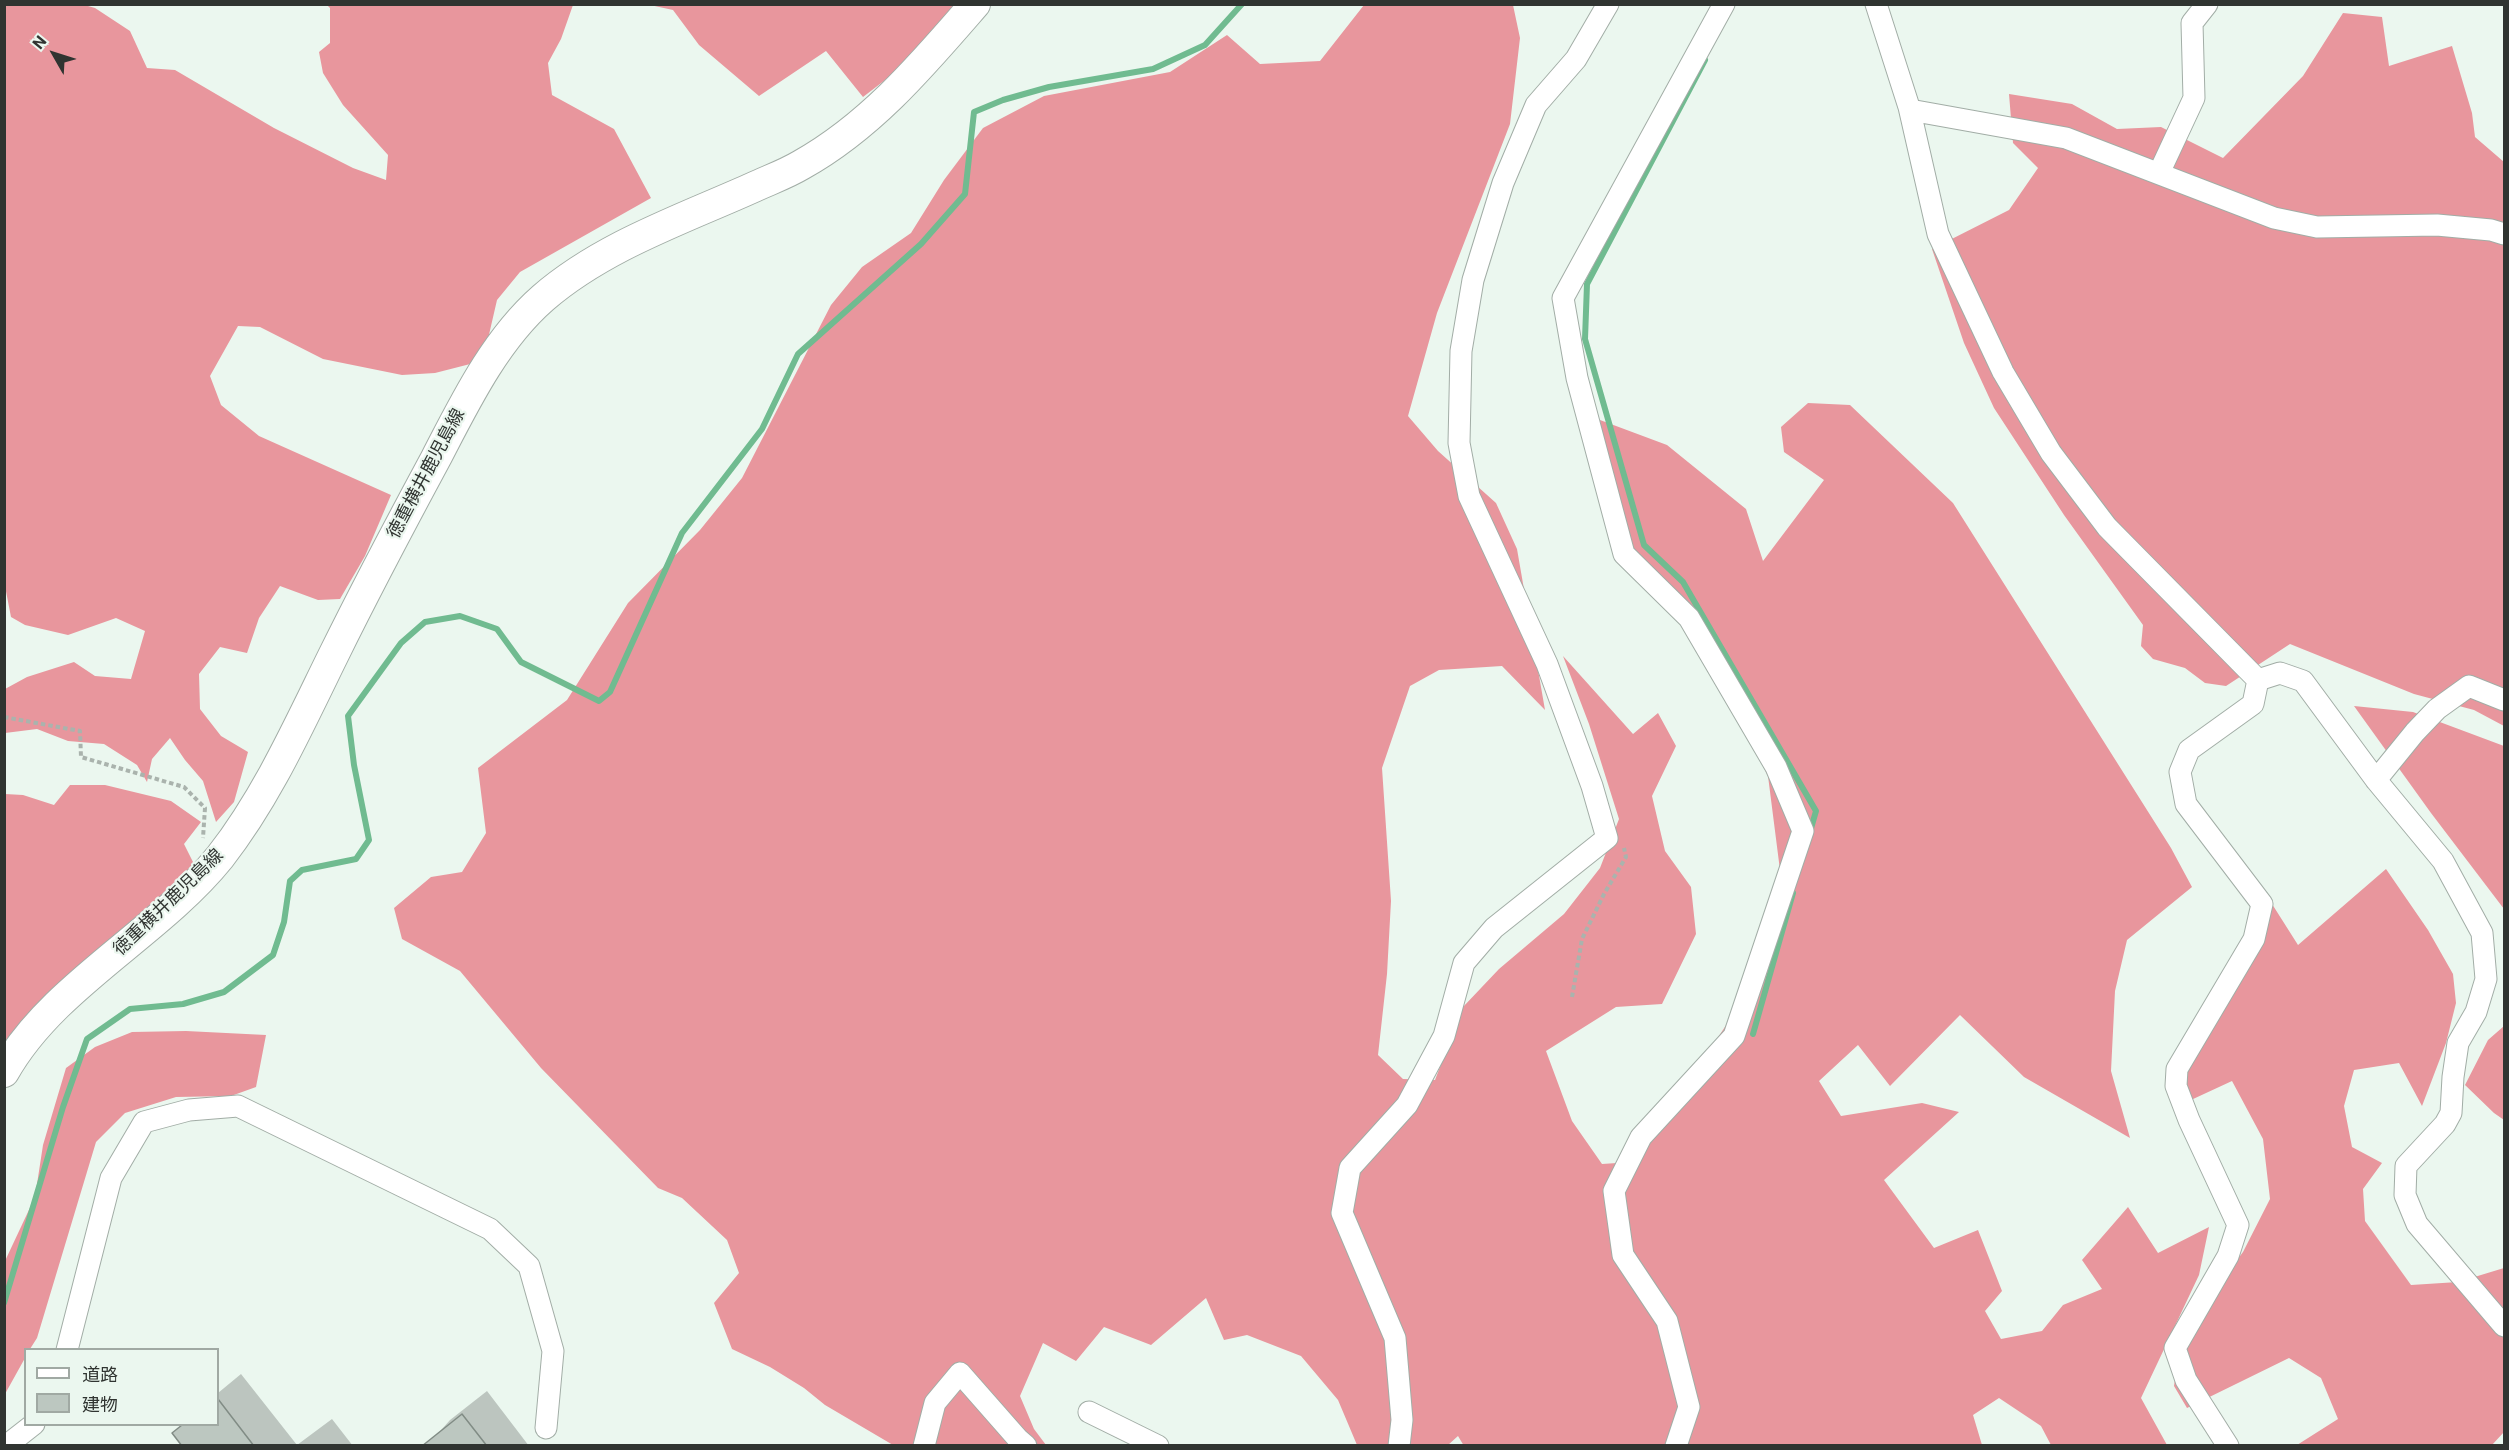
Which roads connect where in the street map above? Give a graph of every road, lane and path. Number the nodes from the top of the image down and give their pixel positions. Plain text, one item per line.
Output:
1 (975, 4) edge
2 (1608, 4) edge
3 (1724, 4) edge
4 (1876, 4) edge
5 (2207, 4) edge
6 (1910, 110) junction
7 (2159, 173) junction
8 (2505, 234) edge
9 (2258, 680) junction
10 (2505, 700) edge
11 (4, 717) edge
12 (2376, 780) junction
13 (1624, 846) dead end
14 (201, 876) junction
15 (1572, 997) dead end
16 (4, 1072) edge
17 (2505, 1326) edge
18 (68, 1348) edge
19 (1089, 1412) dead end
20 (33, 1426) edge
21 (546, 1428) dead end
22 (6, 1446) edge
23 (924, 1446) edge
24 (1026, 1446) edge
25 (1158, 1446) edge
26 (1399, 1446) edge
27 (1676, 1446) edge
28 (2228, 1446) edge

1 - 14 main road, 徳重横井鹿児島線
2 - 26 street
3 - 27 street
4 - 6 street
5 - 7 street
6 - 7 street
6 - 9 street
7 - 8 street
9 - 12 street
9 - 28 street
10 - 12 street
11 - 14 path
12 - 17 street
13 - 15 path
14 - 16 main road, 徳重横井鹿児島線
18 - 21 street
19 - 25 street
20 - 22 street
23 - 24 street

